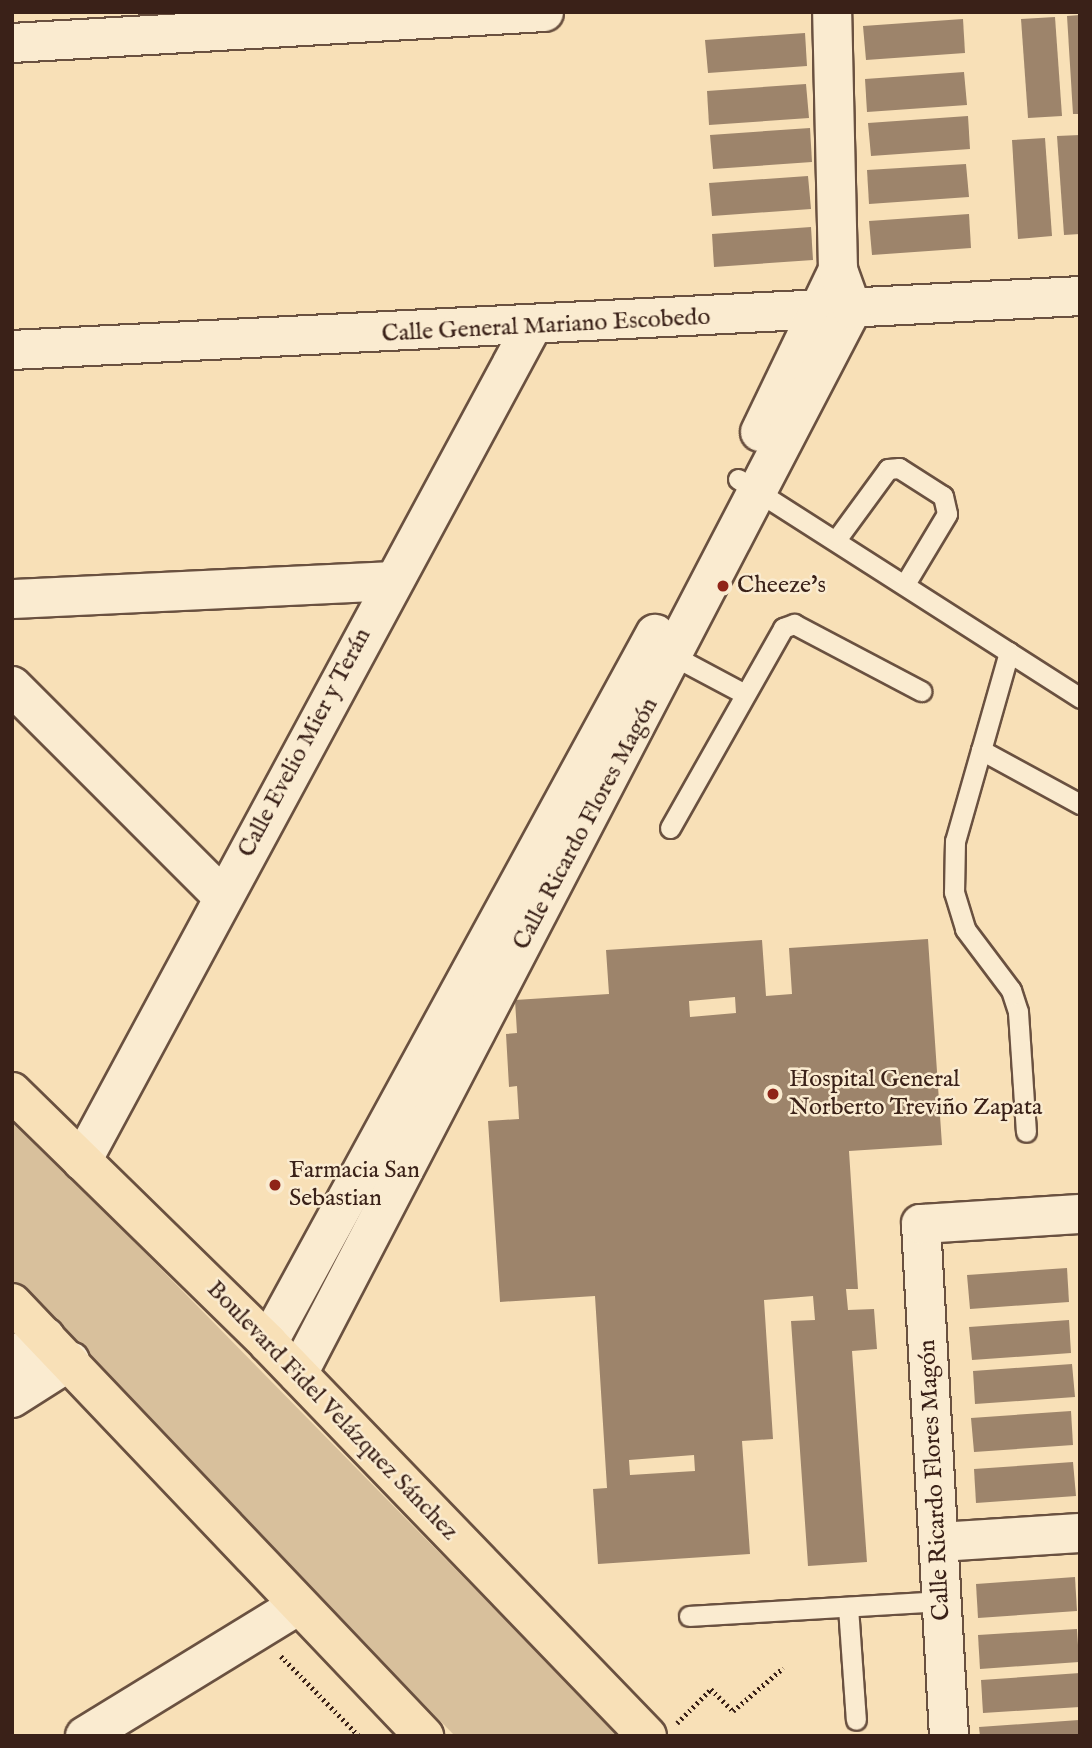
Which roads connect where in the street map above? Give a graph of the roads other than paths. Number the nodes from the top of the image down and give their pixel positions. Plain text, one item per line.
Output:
1 (544, 12) edge
2 (832, 12) edge
3 (12, 43) edge
4 (1080, 296) edge
5 (836, 310) junction
6 (531, 328) junction
7 (12, 350) edge
8 (748, 486) junction
9 (836, 540) junction
10 (391, 581) junction
11 (905, 584) junction
12 (12, 599) edge
13 (662, 650) junction
14 (1009, 652) junction
15 (12, 687) edge
16 (921, 691) dead end
17 (745, 694) junction
18 (1080, 698) edge
19 (981, 750) junction
20 (1080, 804) edge
21 (670, 828) dead end
22 (223, 897) junction
23 (471, 1006) junction
24 (12, 1092) edge
25 (1026, 1132) dead end
26 (82, 1161) junction
27 (1080, 1214) edge
28 (12, 1303) edge
29 (268, 1343) junction
30 (58, 1349) junction
31 (12, 1357) edge
32 (298, 1374) junction
33 (12, 1398) edge
34 (1080, 1533) edge
35 (939, 1542) junction
36 (942, 1601) junction
37 (297, 1606) junction
38 (848, 1607) junction
39 (689, 1616) dead end
40 (856, 1720) dead end
41 (660, 1731) edge
42 (85, 1736) edge
43 (424, 1736) edge
44 (949, 1736) edge

1 - 3 street
2 - 5 street, Calle Ricardo Flores Magón
4 - 5 street, Calle General Mariano Escobedo
5 - 6 street, Calle General Mariano Escobedo
5 - 8 street, Calle Ricardo Flores Magón
6 - 7 street, Calle General Mariano Escobedo
6 - 10 street, Calle Evelio Mier y Terán
8 - 9 lane
8 - 13 street, Calle Ricardo Flores Magón
9 - 11 lane
9 - 11 lane
10 - 12 street
10 - 22 street, Calle Evelio Mier y Terán
11 - 14 lane
13 - 17 lane
13 - 23 street, Calle Ricardo Flores Magón
14 - 18 lane
14 - 19 lane
15 - 22 street
16 - 17 lane
17 - 21 lane
19 - 20 lane
19 - 25 lane
22 - 26 street, Calle Evelio Mier y Terán
23 - 29 street, Calle Ricardo Flores Magón
23 - 32 street, Calle Ricardo Flores Magón
24 - 26 main road, Boulevard Fidel Velázquez Sánchez
26 - 29 main road, Boulevard Fidel Velázquez Sánchez
27 - 35 street, Calle Ricardo Flores Magón
28 - 30 main road
29 - 32 main road, Boulevard Fidel Velázquez Sánchez
30 - 31 street
30 - 33 street
30 - 37 main road
32 - 41 main road, Boulevard Fidel Velázquez Sánchez
34 - 35 street
35 - 36 street, Calle Ricardo Flores Magón
36 - 38 lane
36 - 44 street, Calle Ricardo Flores Magón
37 - 42 street
37 - 43 main road
38 - 39 lane
38 - 40 lane

